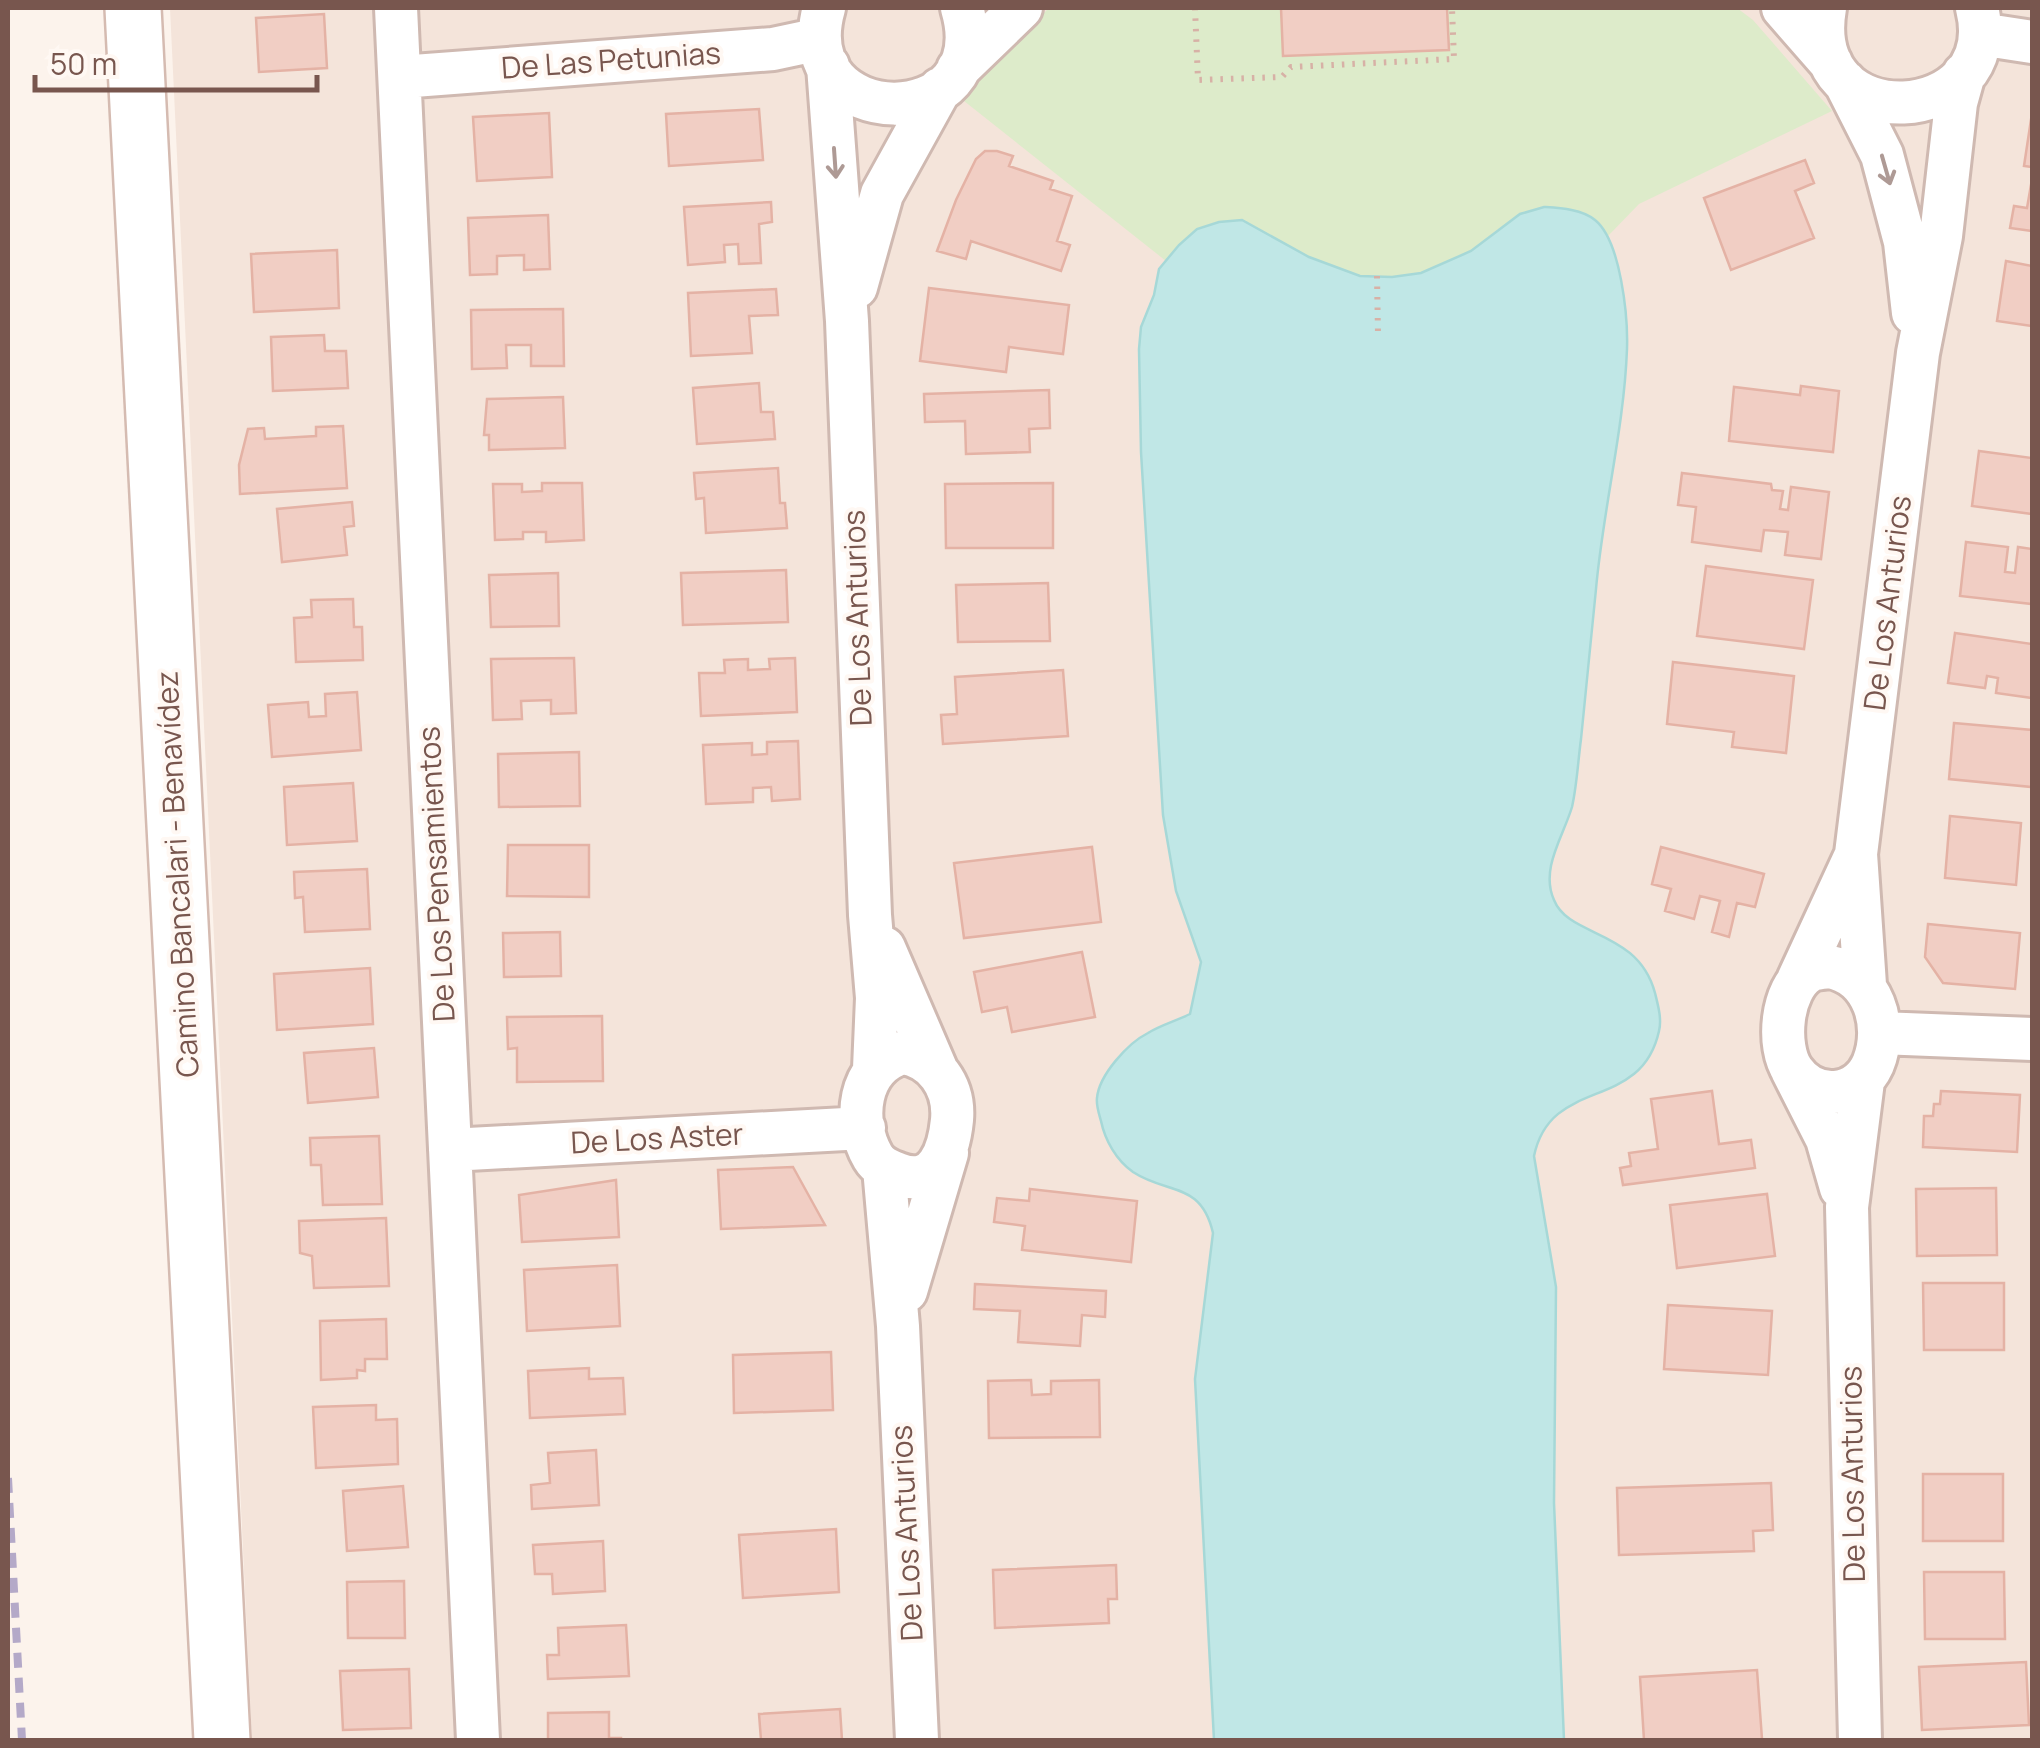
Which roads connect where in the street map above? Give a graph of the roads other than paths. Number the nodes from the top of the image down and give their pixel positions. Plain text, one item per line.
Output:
1 (133, 8) edge
2 (396, 8) edge
3 (962, 8) edge
4 (1021, 8) edge
5 (1783, 8) edge
6 (1825, 8) edge
7 (1979, 15) edge
8 (824, 26) edge
9 (2032, 42) edge
10 (1838, 72) junction
11 (1964, 74) junction
12 (400, 77) junction
13 (949, 79) junction
14 (847, 322) junction
15 (1918, 353) junction
16 (1856, 854) junction
17 (870, 915) junction
18 (1798, 980) junction
19 (1865, 985) junction
20 (1880, 1033) junction
21 (2032, 1039) edge
22 (874, 1069) junction
23 (937, 1070) junction
24 (1792, 1070) junction
25 (1863, 1081) junction
26 (864, 1128) junction
27 (949, 1146) junction
28 (450, 1150) junction
29 (884, 1168) junction
30 (1846, 1208) junction
31 (898, 1326) junction
32 (222, 1740) edge
33 (478, 1740) edge
34 (917, 1740) edge
35 (1860, 1740) edge

1 - 32 main road, Camino Bancalari - Benavídez
2 - 12 street, De Los Pensamientos
3 - 13 street
4 - 13 street
5 - 10 street
6 - 10 street
7 - 9 street
7 - 11 street
8 - 12 street, De Las Petunias
8 - 13 street
8 -> 14 street, De Los Anturios
10 - 11 street
10 -> 15 street
11 - 15 street
12 - 28 street, De Los Pensamientos
13 - 14 street
14 - 17 street, De Los Anturios
15 - 16 street, De Los Anturios
16 - 18 street
16 - 19 street
17 - 22 street, De Los Anturios
17 - 23 street
18 - 19 street
18 - 24 street
19 - 20 street
20 - 21 street
20 - 25 street
22 - 23 street
22 - 26 street
23 - 27 street
24 - 25 street
24 - 30 street
25 - 30 street
26 - 28 street, De Los Aster
26 - 29 street
27 - 29 street
27 - 31 street
28 - 33 street, De Los Pensamientos
29 - 31 street
30 - 35 street, De Los Anturios
31 - 34 street, De Los Anturios

